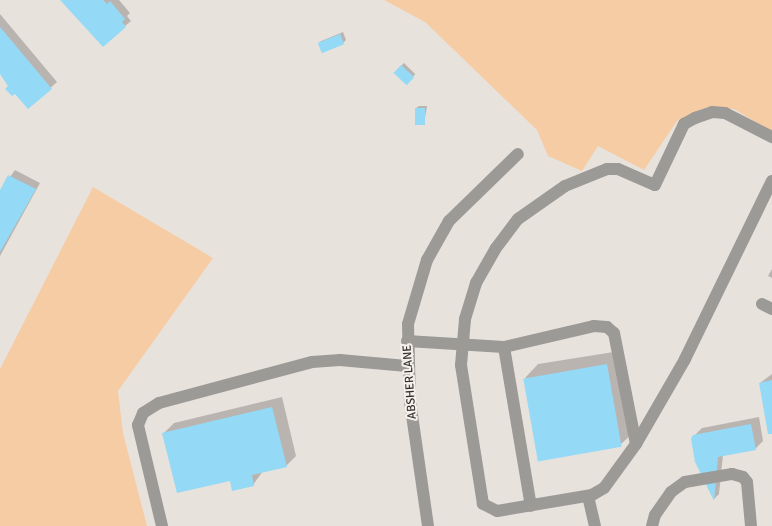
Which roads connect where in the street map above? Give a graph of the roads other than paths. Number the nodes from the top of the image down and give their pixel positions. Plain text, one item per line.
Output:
1 (772, 137) edge
2 (518, 154) dead end
3 (772, 181) edge
4 (407, 341) junction
5 (463, 344) junction
6 (504, 346) junction
7 (407, 366) junction
8 (636, 444) junction
9 (588, 496) junction
10 (531, 506) junction
11 (162, 526) edge
12 (428, 526) edge
13 (595, 526) edge
14 (652, 526) edge
15 (751, 526) edge

1 - 5 street
2 - 4 street, ABSHER LANE
3 - 8 street
4 - 5 street
4 - 7 street, ABSHER LANE
5 - 6 street
5 - 10 street
6 - 8 street
6 - 10 street
7 - 11 street
7 - 12 street, ABSHER LANE
8 - 9 street
9 - 10 street
9 - 13 street
14 - 15 street

